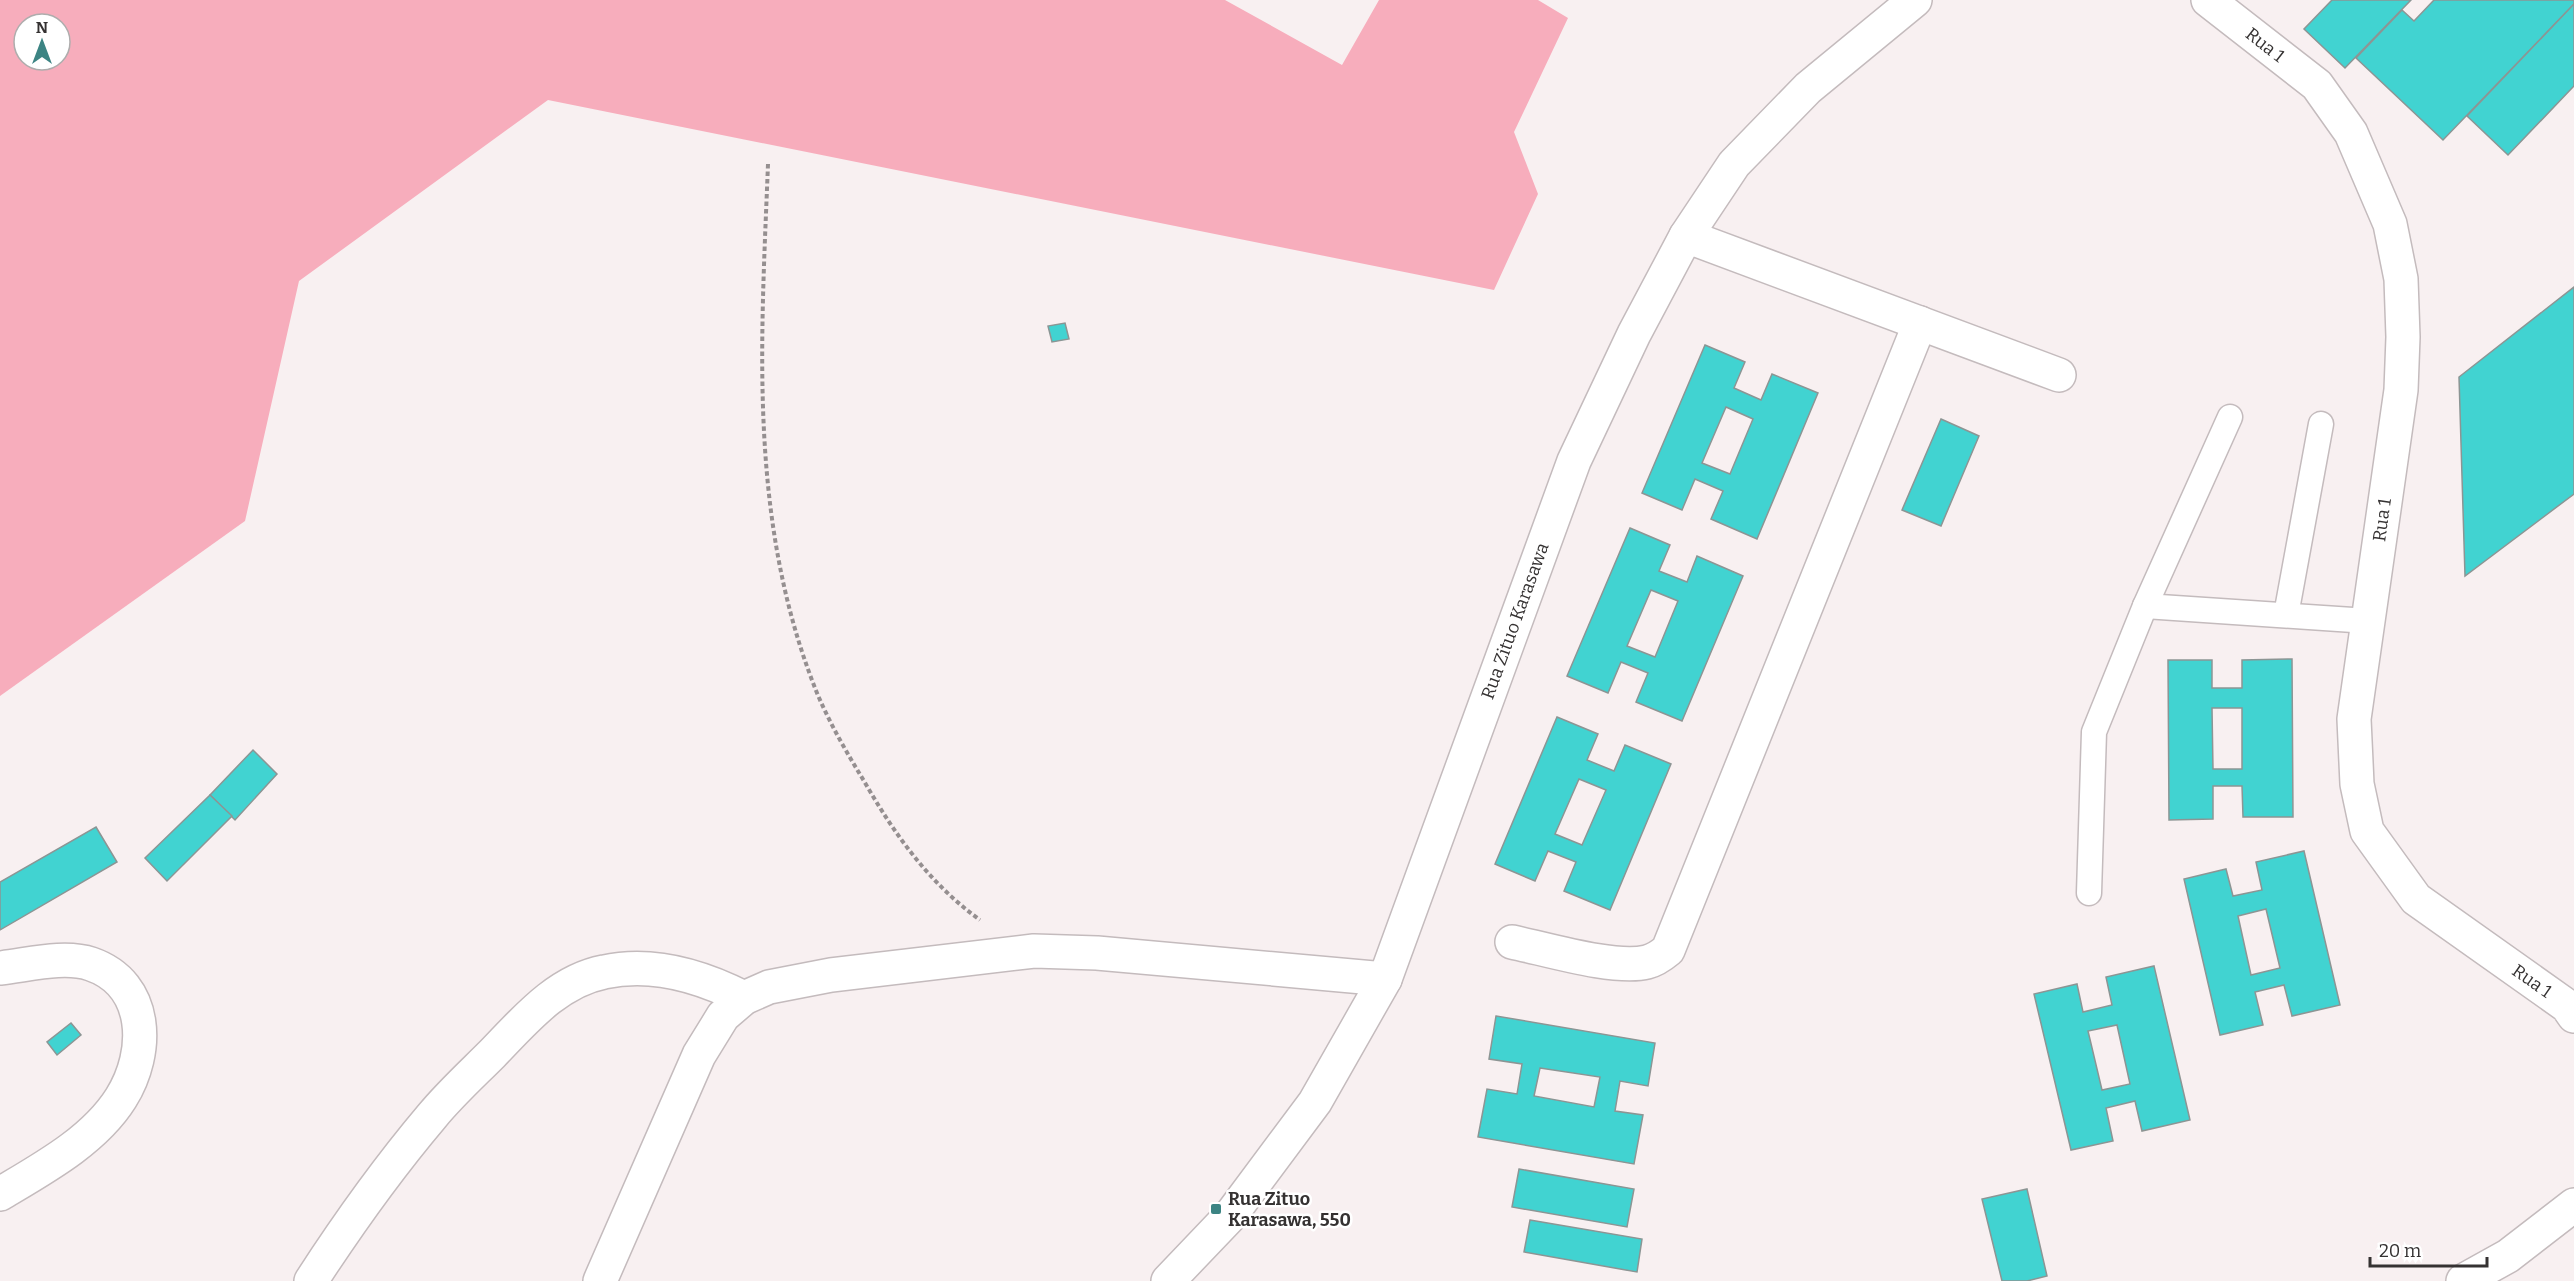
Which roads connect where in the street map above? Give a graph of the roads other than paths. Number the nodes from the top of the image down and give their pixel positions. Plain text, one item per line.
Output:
1 (1915, 0) edge
2 (2208, 0) edge
3 (1686, 236) junction
4 (1920, 323) junction
5 (2059, 375) dead end
6 (2230, 417) dead end
7 (2321, 424) dead end
8 (2145, 606) junction
9 (2286, 615) junction
10 (2368, 621) junction
11 (2089, 893) dead end
12 (1512, 942) dead end
13 (0, 968) edge
14 (1385, 979) junction
15 (744, 998) junction
16 (2572, 1010) edge
17 (0, 1194) edge
18 (2574, 1205) edge
19 (311, 1281) edge
20 (600, 1281) edge
21 (1168, 1281) edge
22 (2463, 1281) edge

1 - 3 street, Rua Zituo Karasawa
2 - 10 street, Rua 1
3 - 4 street
3 - 14 street, Rua Zituo Karasawa
4 - 5 street
4 - 12 street
6 - 8 lane
7 - 9 lane
8 - 9 lane
8 - 11 lane
9 - 10 lane
10 - 16 street, Rua 1
13 - 17 street
14 - 15 street
14 - 21 street, Rua Zituo Karasawa
15 - 19 street
15 - 20 street
18 - 22 street

